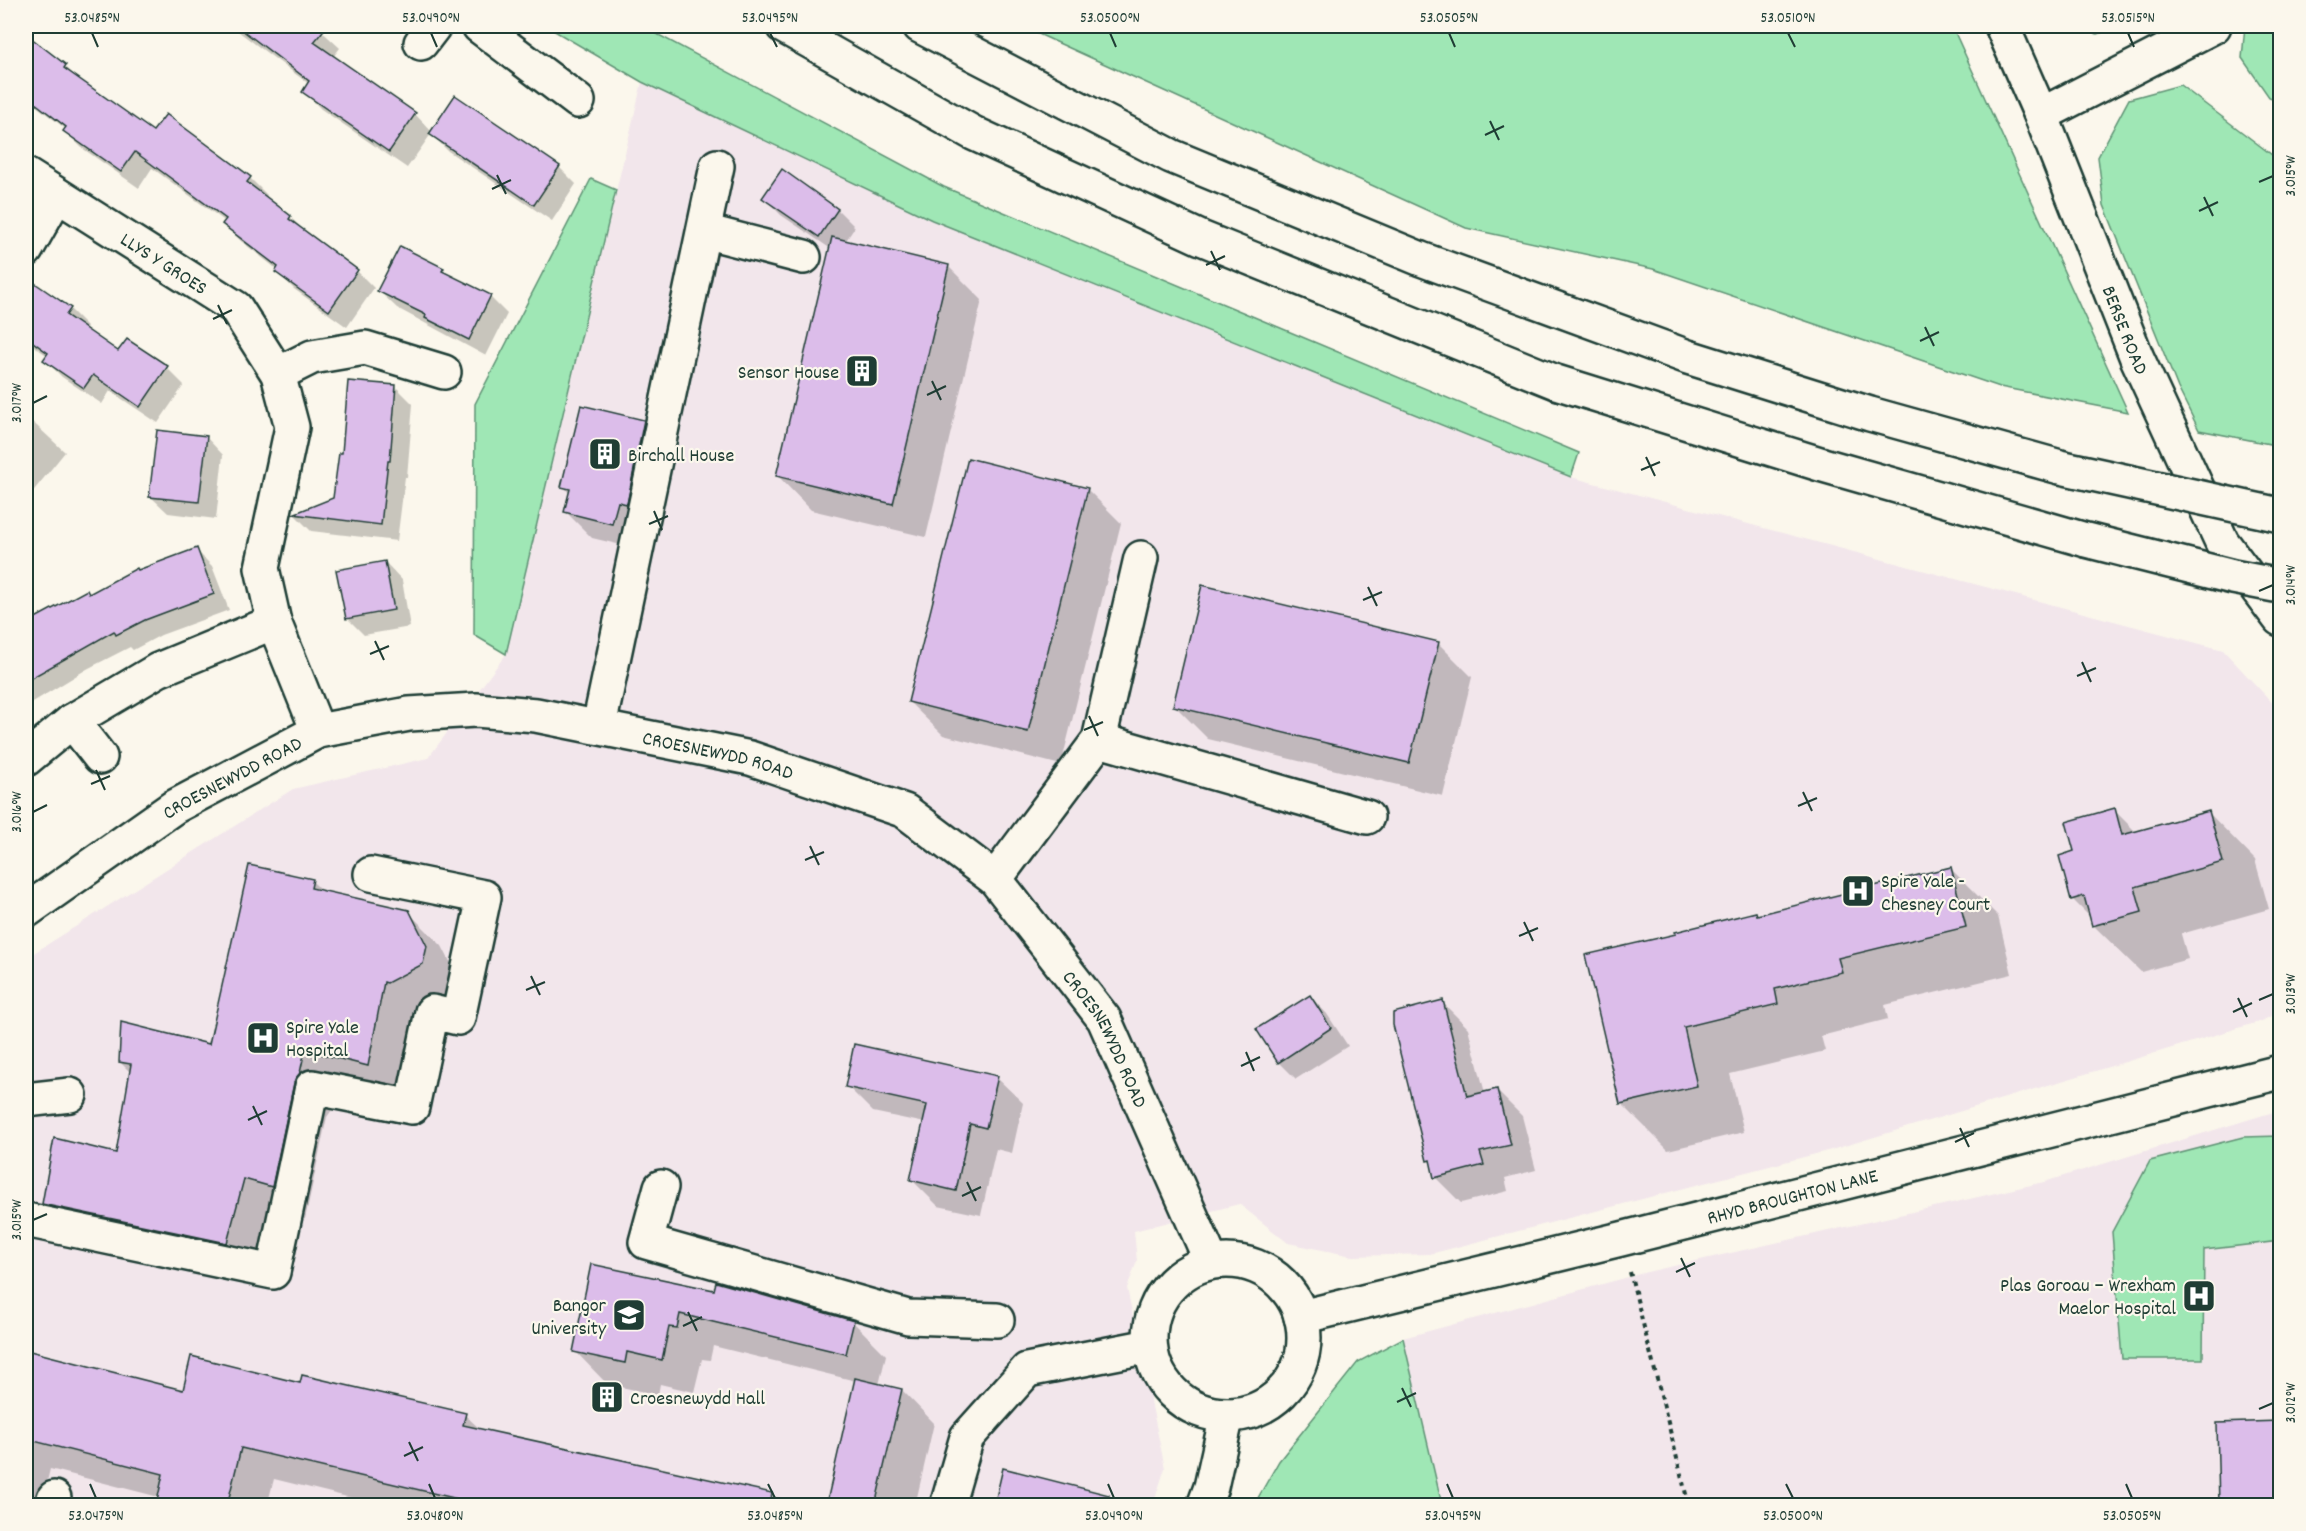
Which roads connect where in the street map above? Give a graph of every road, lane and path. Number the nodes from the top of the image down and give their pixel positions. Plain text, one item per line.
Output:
1 (783, 26) edge
2 (920, 26) edge
3 (2002, 26) edge
4 (2214, 26) edge
5 (491, 35) edge
6 (578, 101) dead end
7 (2041, 115) junction
8 (717, 166) dead end
9 (26, 175) edge
10 (57, 195) junction
11 (704, 231) junction
12 (26, 250) edge
13 (804, 258) dead end
14 (444, 372) dead end
15 (278, 374) junction
16 (2280, 515) edge
17 (1141, 558) dead end
18 (2280, 586) edge
19 (2280, 619) edge
20 (274, 622) junction
21 (72, 721) junction
22 (599, 726) junction
23 (318, 731) junction
24 (1099, 740) junction
25 (100, 757) dead end
26 (26, 759) edge
27 (1367, 817) dead end
28 (371, 874) dead end
29 (995, 879) junction
30 (26, 911) edge
31 (2280, 1072) edge
32 (70, 1095) dead end
33 (26, 1100) edge
34 (662, 1187) dead end
35 (26, 1220) edge
36 (1621, 1239) junction
37 (1211, 1262) junction
38 (1301, 1317) junction
39 (997, 1320) dead end
40 (1150, 1346) junction
41 (1227, 1415) junction
42 (947, 1506) edge
43 (1204, 1506) edge
44 (1689, 1506) edge

1 - 18 main road, bridge
2 - 16 main road, bridge
3 - 7 main road, BERSE ROAD
4 - 7 main road
5 - 6 main road
7 - 19 main road, BERSE ROAD
8 - 11 main road
9 - 10 main road, LLYS Y GROES
10 - 12 main road
10 - 15 main road, LLYS Y GROES
11 - 13 main road
11 - 22 main road
14 - 15 main road
15 - 20 main road, LLYS Y GROES
17 - 24 main road
20 - 21 main road
20 - 23 main road, LLYS Y GROES
21 - 25 main road
21 - 26 main road
22 - 23 main road, CROESNEWYDD ROAD
22 - 29 main road, CROESNEWYDD ROAD
23 - 30 main road, CROESNEWYDD ROAD
24 - 27 main road
24 - 29 main road
28 - 35 main road
29 - 37 main road, CROESNEWYDD ROAD
31 - 36 main road, RHYD BROUGHTON LANE
32 - 33 main road
34 - 39 main road
36 - 38 main road, RHYD BROUGHTON LANE
36 - 44 path
37 - 38 main road
37 - 40 main road
38 - 41 main road
40 - 41 main road
40 - 42 main road
41 - 43 main road

